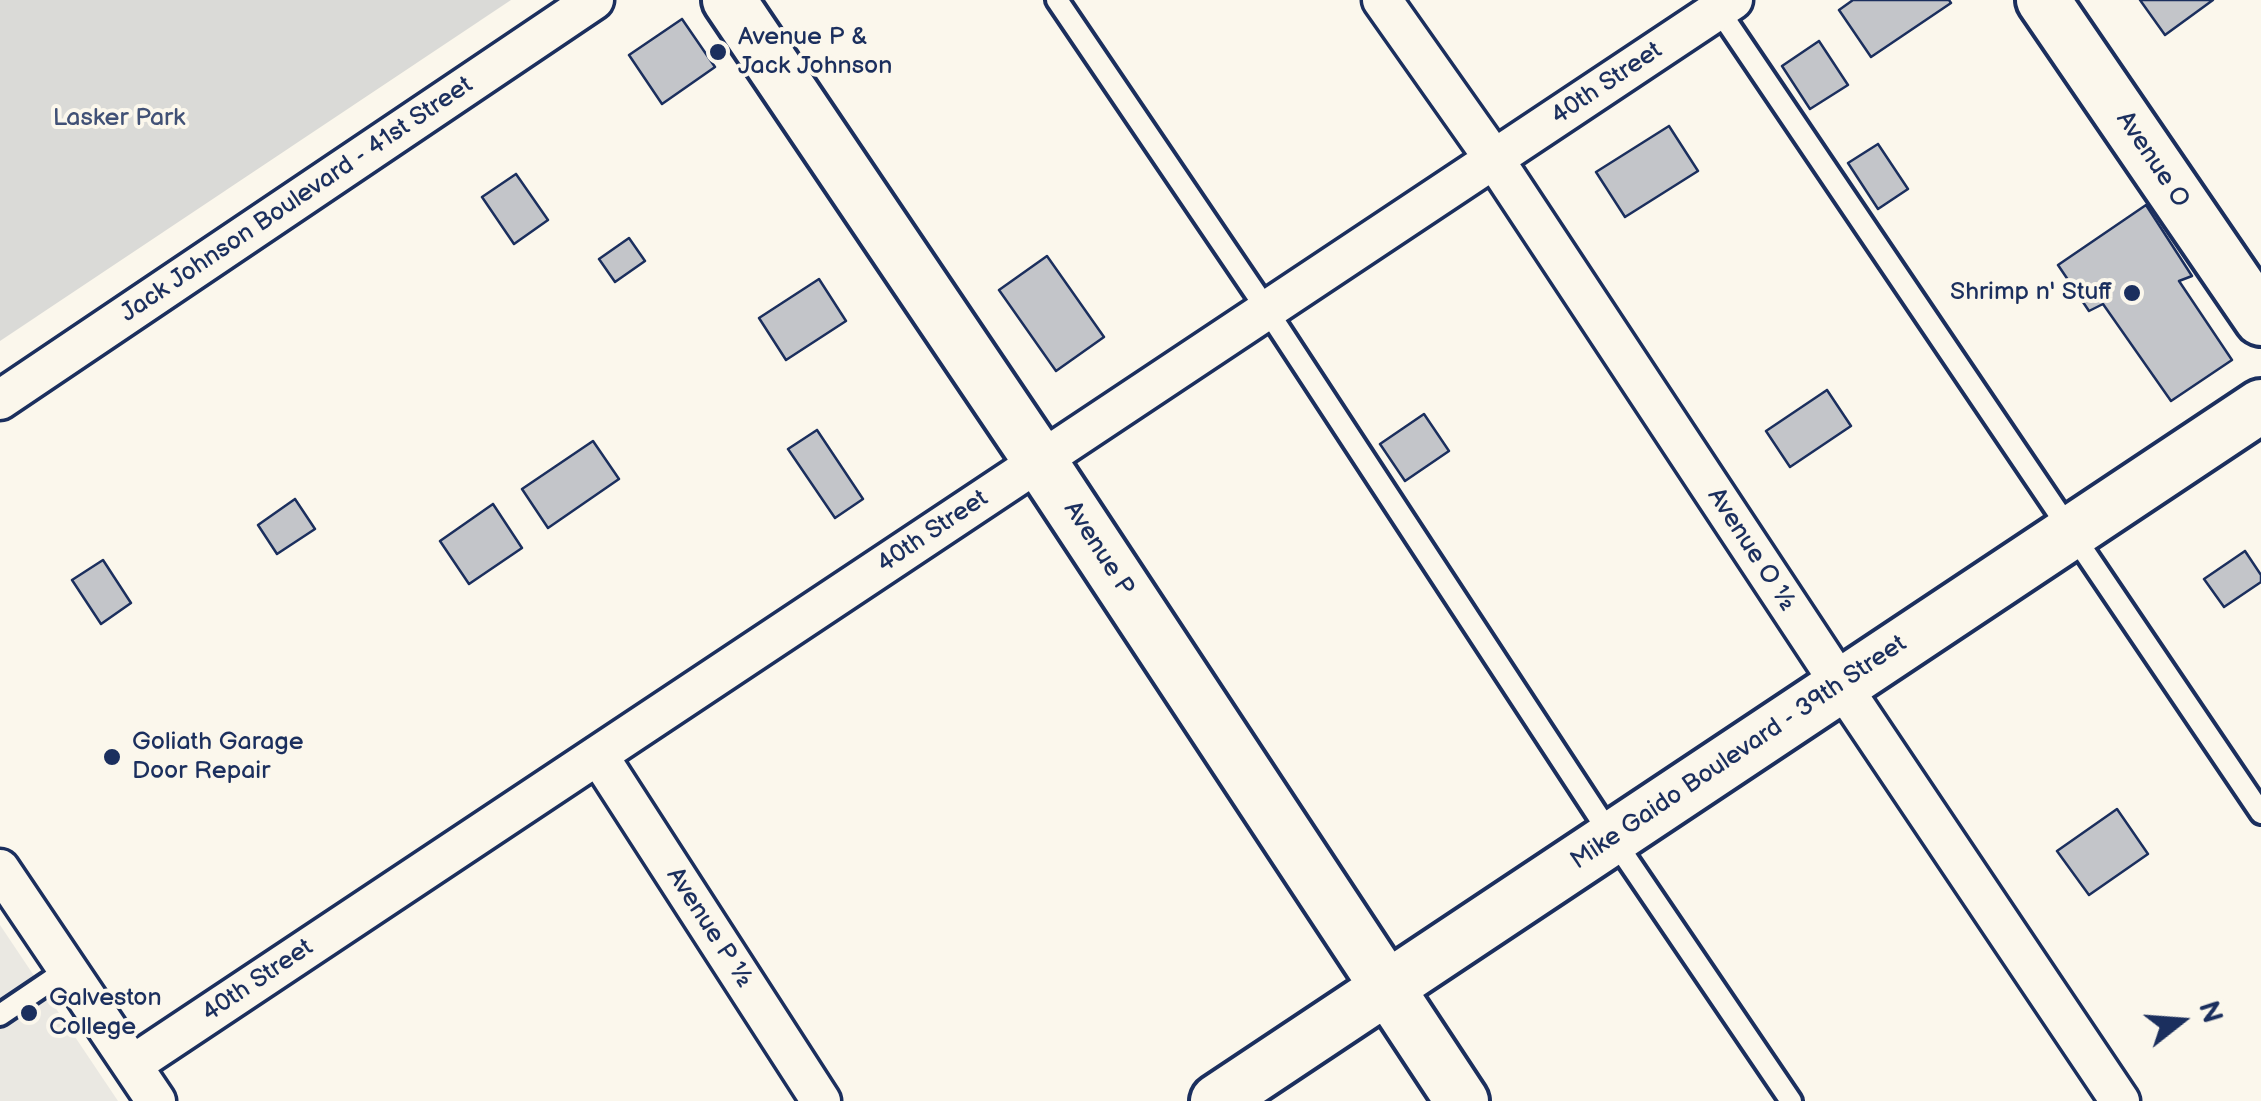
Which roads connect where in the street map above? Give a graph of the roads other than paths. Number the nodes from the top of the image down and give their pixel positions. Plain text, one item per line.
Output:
1 (594, 0) edge
2 (729, 0) edge
3 (1057, 0) edge
4 (1382, 0) edge
5 (2043, 0) edge
6 (1722, 3) edge
7 (1494, 159) junction
8 (1267, 310) junction
9 (2261, 319) edge
10 (0, 400) edge
11 (2261, 406) edge
12 (1040, 460) junction
13 (2072, 532) junction
14 (1841, 685) junction
15 (598, 755) junction
16 (2261, 812) edge
17 (1612, 837) junction
18 (3, 880) edge
19 (68, 969) junction
20 (1387, 988) junction
21 (0, 1015) edge
22 (132, 1065) junction
23 (156, 1101) edge
24 (821, 1101) edge
25 (1217, 1101) edge
26 (1462, 1101) edge
27 (1791, 1101) edge
28 (2120, 1101) edge

1 - 10 street, Jack Johnson Boulevard - 41st Street
2 - 12 main road, Avenue P
3 - 8 lane
4 - 7 street, Avenue O ½
5 - 9 main road, Avenue O
6 - 7 street, 40th Street
6 - 13 lane
7 - 8 street, 40th Street
7 - 14 street, Avenue O ½
8 - 12 street, 40th Street
8 - 17 lane
11 - 13 main road, Mike Gaido Boulevard - 39th Street
12 - 15 street, 40th Street
12 - 20 main road, Avenue P
13 - 14 main road, Mike Gaido Boulevard - 39th Street
13 - 16 lane
14 - 17 main road, Mike Gaido Boulevard - 39th Street
14 - 28 street, Avenue O ½
15 - 22 street, 40th Street
15 - 24 street, Avenue P ½
17 - 20 main road, Mike Gaido Boulevard - 39th Street
17 - 27 lane
18 - 19 street
19 - 21 lane
19 - 22 street
20 - 25 main road, Mike Gaido Boulevard - 39th Street
20 - 26 main road, Avenue P
22 - 23 street

